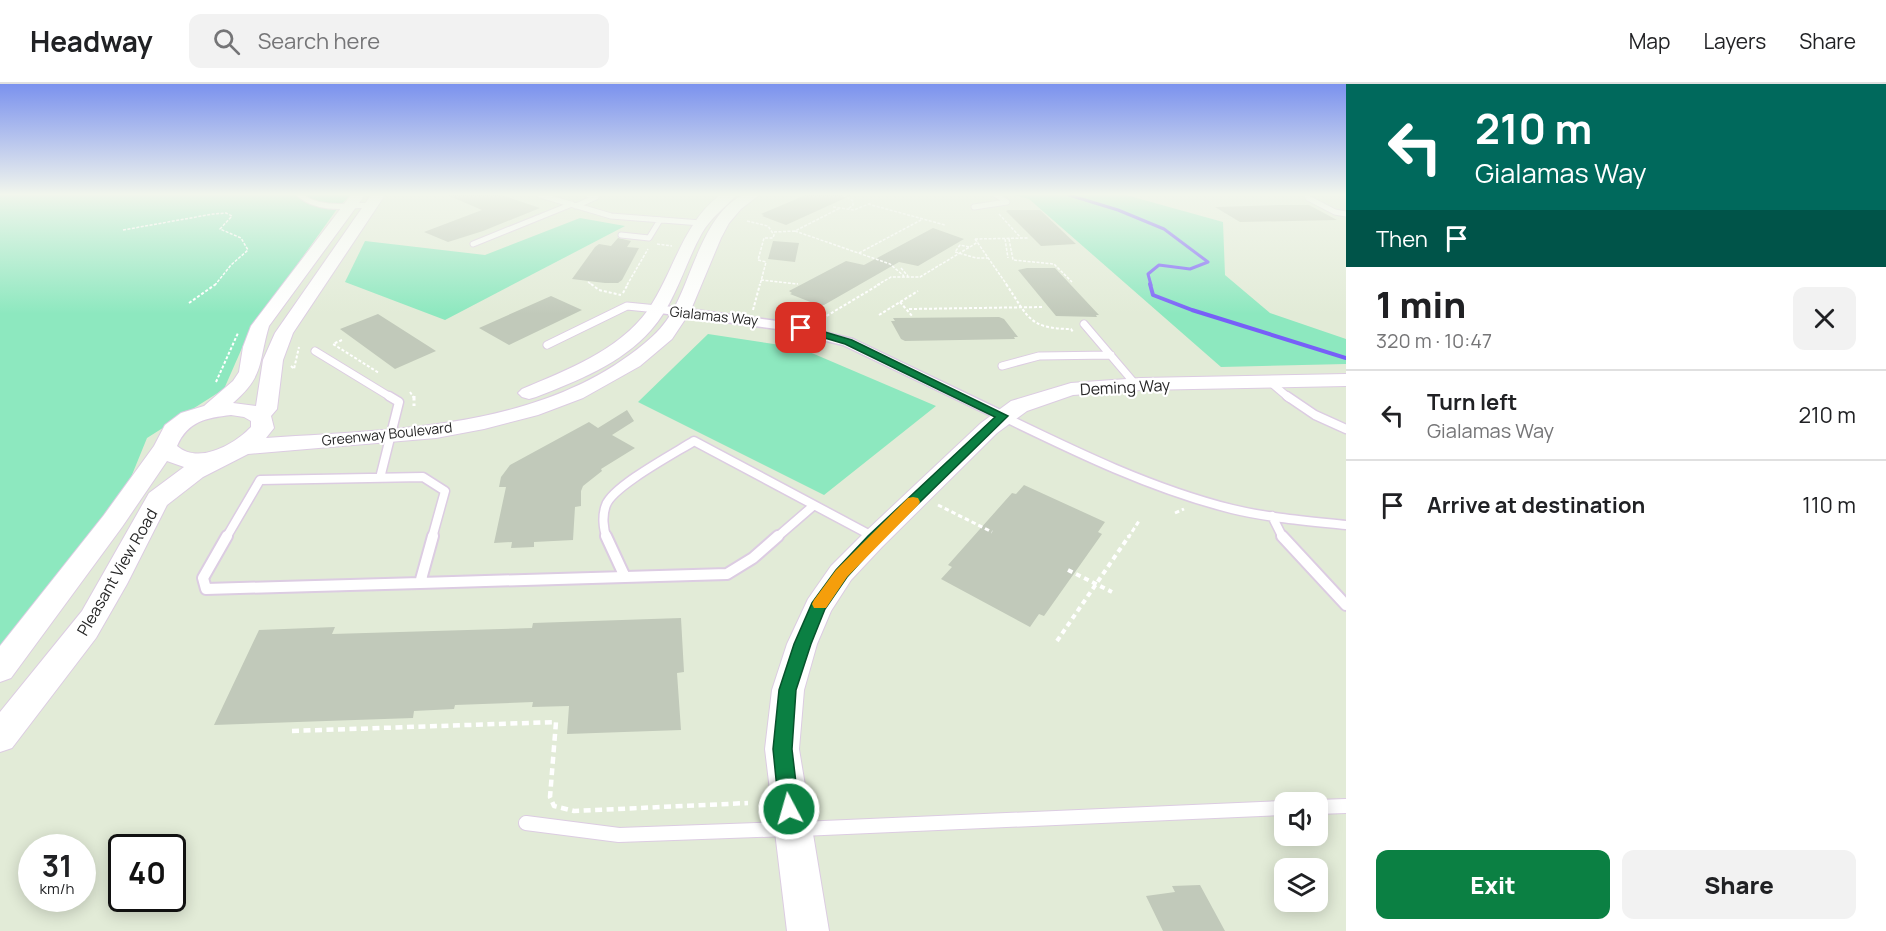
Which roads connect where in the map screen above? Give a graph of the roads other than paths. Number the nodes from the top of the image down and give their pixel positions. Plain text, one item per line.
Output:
1 (336, 235) edge
2 (343, 235) edge
3 (498, 235) edge
4 (621, 235) dead end
5 (651, 235) edge
6 (694, 235) edge
7 (715, 235) edge
8 (473, 244) dead end
9 (657, 309) junction
10 (682, 312) junction
11 (1083, 324) dead end
12 (547, 345) dead end
13 (315, 351) dead end
14 (1111, 356) junction
15 (1002, 366) dead end
16 (1346, 380) edge
17 (1270, 382) junction
18 (1136, 385) junction
19 (211, 411) junction
20 (1002, 416) junction
21 (261, 418) junction
22 (394, 429) junction
23 (1346, 429) edge
24 (165, 447) junction
25 (236, 451) junction
26 (380, 478) junction
27 (813, 506) junction
28 (1272, 516) junction
29 (1346, 525) edge
30 (876, 538) junction
31 (625, 577) junction
32 (420, 583) junction
33 (1346, 605) edge
34 (0, 669) edge
35 (0, 737) edge
36 (1346, 806) edge
37 (1328, 807) edge
38 (1274, 808) edge
39 (526, 823) dead end
40 (792, 829) junction
41 (808, 931) edge

1 - 19 street
2 - 21 street
3 - 8 lane
4 - 5 lane
6 - 9 street, Greenway Boulevard
7 - 10 street, Greenway Boulevard
9 - 10 street, Gialamas Way
9 - 12 lane
9 - 22 street, Greenway Boulevard
10 - 20 street, Gialamas Way
10 - 22 street, Greenway Boulevard
11 - 14 lane
13 - 22 lane
14 - 15 lane
14 - 18 lane
16 - 17 street, Deming Way
17 - 18 street, Deming Way
17 - 23 lane
18 - 20 street, Deming Way
19 - 21 street, Greenway Boulevard
19 - 24 street, Pleasant View Road
20 - 28 lane
20 - 30 street, Deming Way
21 - 22 street, Greenway Boulevard
21 - 25 street
22 - 25 street, Greenway Boulevard
22 - 26 lane
24 - 25 street, Greenway Boulevard
24 - 34 street, Pleasant View Road
25 - 35 street, Pleasant View Road
26 - 32 lane
26 - 32 lane
27 - 30 lane
27 - 31 lane
27 - 31 lane
28 - 29 lane
28 - 33 lane
30 - 40 street, Deming Way
31 - 32 lane
36 - 37 lane
38 - 40 lane
39 - 40 lane
40 - 41 street, Deming Way

